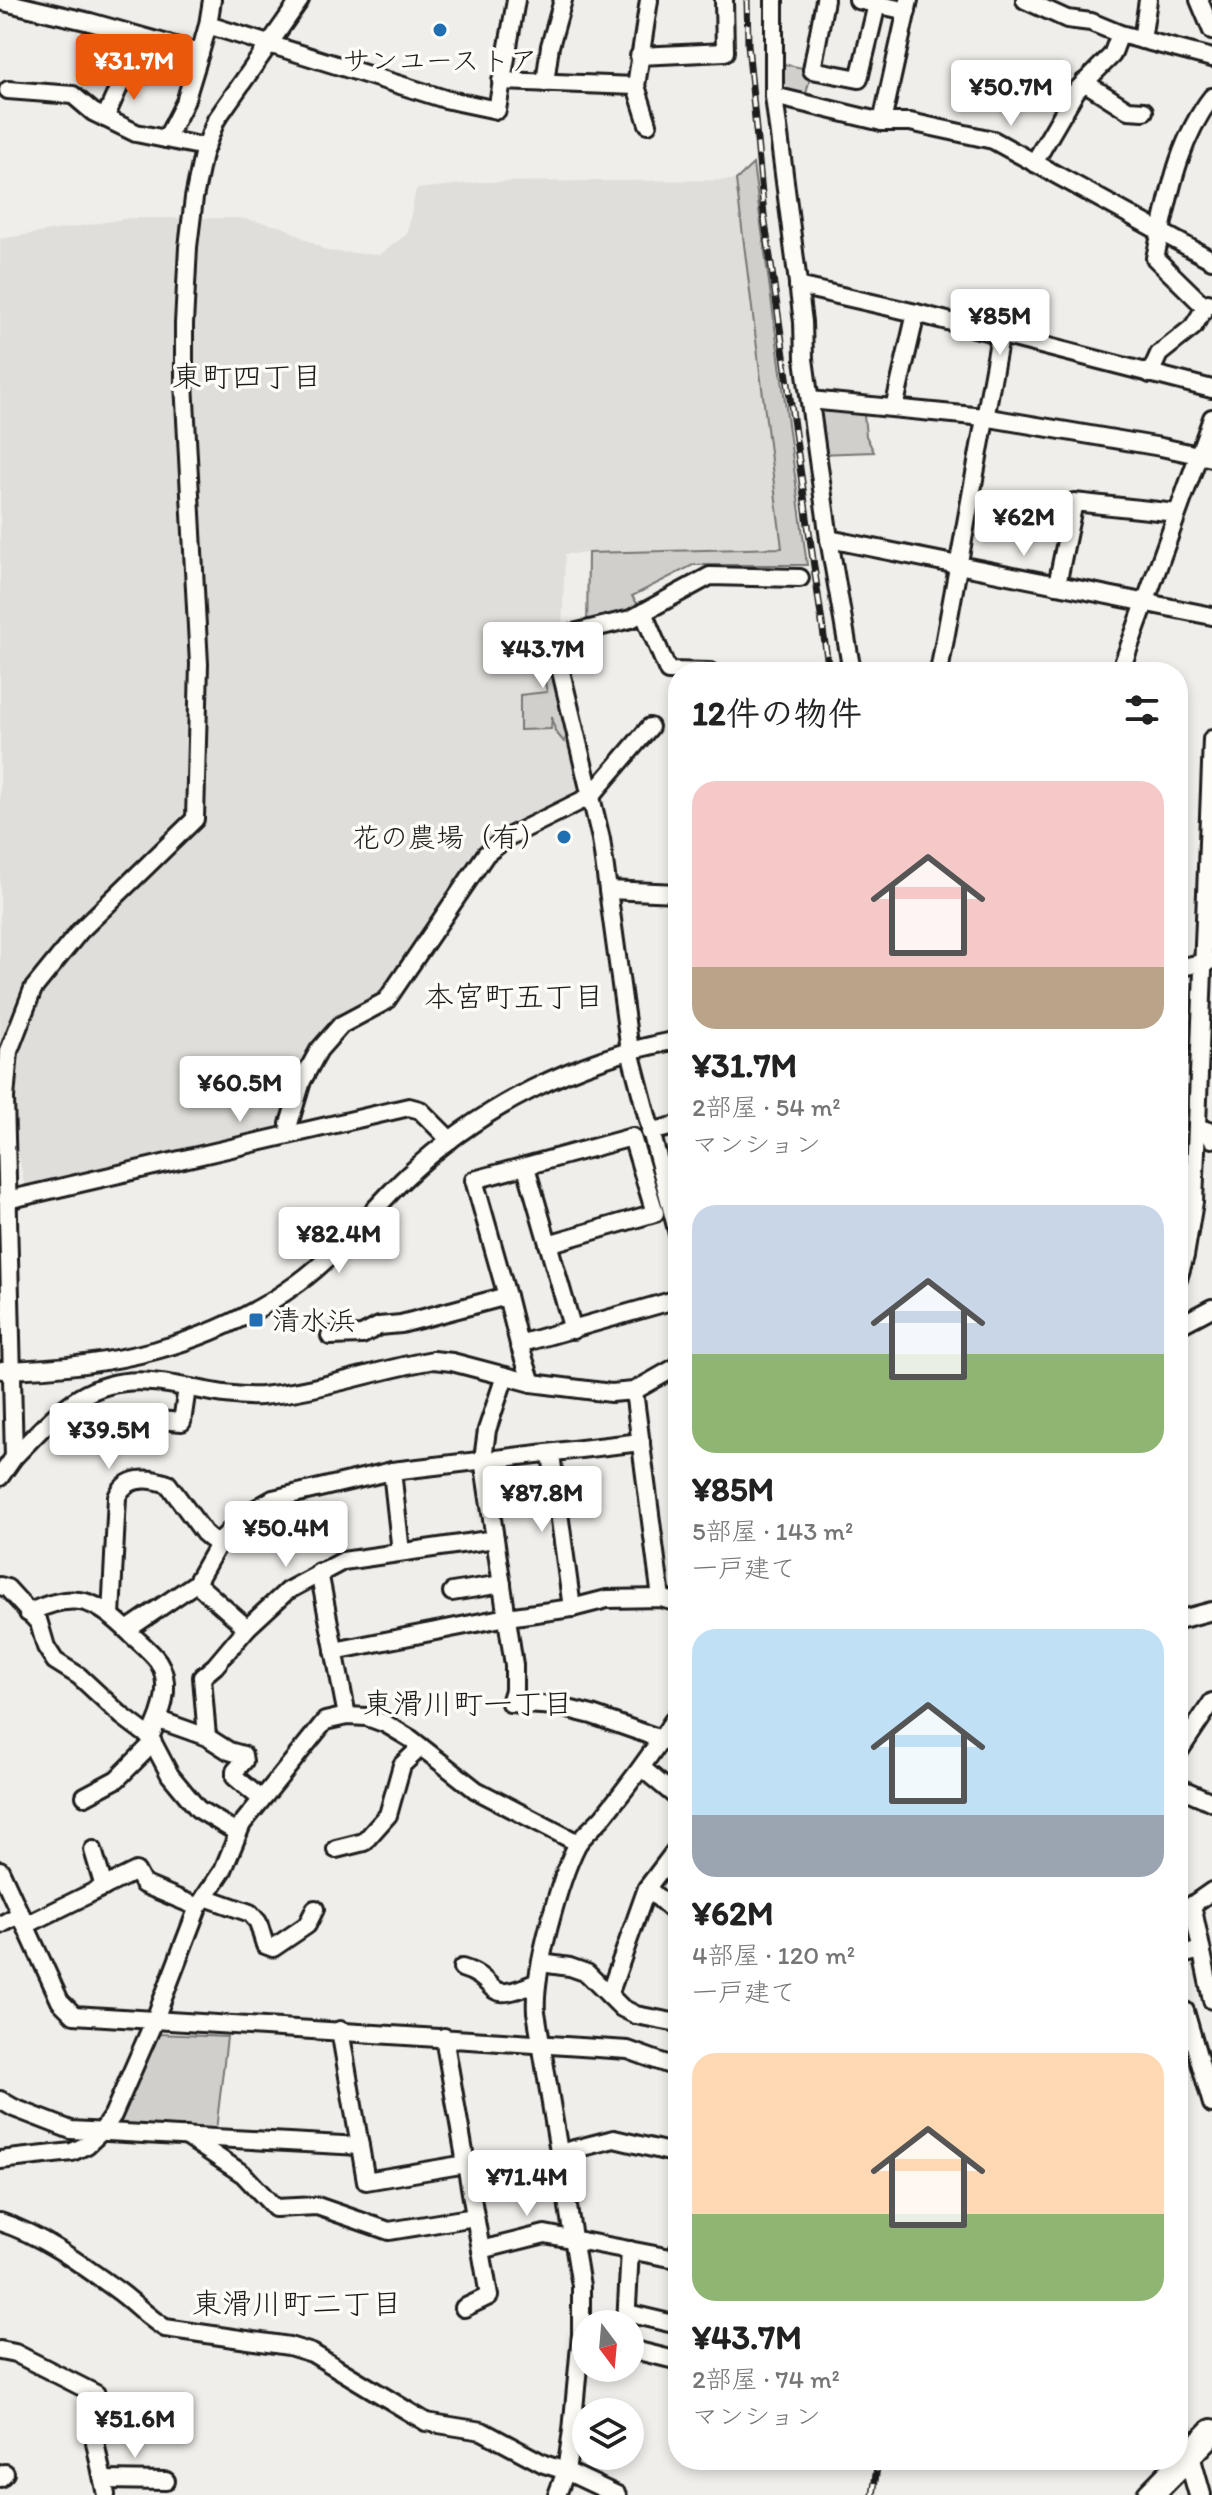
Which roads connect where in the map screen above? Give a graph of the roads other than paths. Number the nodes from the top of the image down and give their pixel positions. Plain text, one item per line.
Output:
1 (212, 0) edge
2 (300, 0) edge
3 (516, 0) edge
4 (563, 0) edge
5 (649, 0) edge
6 (724, 0) edge
7 (774, 0) edge
8 (825, 0) edge
9 (858, 0) edge
10 (1025, 0) edge
11 (1070, 0) edge
12 (1148, 0) edge
13 (1199, 0) edge
14 (0, 1) edge
15 (877, 4) junction
16 (908, 6) edge
17 (61, 7) edge
18 (1067, 19) junction
19 (208, 25) junction
20 (1212, 31) edge
21 (1120, 34) junction
22 (1142, 40) junction
23 (270, 45) junction
24 (200, 53) junction
25 (639, 56) junction
26 (1212, 58) edge
27 (127, 69) dead end
28 (501, 81) junction
29 (1084, 82) junction
30 (545, 83) junction
31 (636, 86) junction
32 (8, 90) dead end
33 (774, 96) junction
34 (1212, 97) edge
35 (1144, 111) dead end
36 (105, 118) junction
37 (882, 122) junction
38 (648, 124) dead end
39 (166, 139) junction
40 (205, 147) junction
41 (1034, 163) junction
42 (1161, 232) junction
43 (1212, 260) edge
44 (798, 286) junction
45 (1209, 306) edge
46 (916, 313) junction
47 (1000, 336) junction
48 (1150, 374) junction
49 (1212, 389) edge
50 (810, 400) junction
51 (894, 408) junction
52 (984, 417) junction
53 (1212, 418) edge
54 (1205, 456) edge
55 (1177, 513) junction
56 (829, 539) junction
57 (958, 566) junction
58 (800, 578) dead end
59 (1057, 585) junction
60 (1146, 602) junction
61 (643, 612) junction
62 (1212, 616) edge
63 (850, 662) edge
64 (941, 662) edge
65 (1124, 662) edge
66 (668, 671) edge
67 (650, 727) dead end
68 (1212, 739) edge
69 (591, 796) junction
70 (608, 890) junction
71 (668, 893) edge
72 (1207, 962) edge
73 (668, 1042) edge
74 (1206, 1050) edge
75 (630, 1051) junction
76 (1197, 1127) junction
77 (668, 1128) edge
78 (650, 1132) junction
79 (291, 1133) junction
80 (1212, 1139) edge
81 (450, 1140) junction
82 (526, 1167) junction
83 (1188, 1188) edge
84 (668, 1198) edge
85 (7, 1200) junction
86 (548, 1244) junction
87 (507, 1296) junction
88 (668, 1302) edge
89 (1212, 1308) edge
90 (1188, 1321) edge
91 (573, 1330) junction
92 (330, 1336) dead end
93 (519, 1344) junction
94 (5, 1370) edge
95 (668, 1372) edge
96 (505, 1376) junction
97 (532, 1383) junction
98 (187, 1388) junction
99 (634, 1391) junction
100 (82, 1436) dead end
101 (641, 1442) junction
102 (551, 1454) junction
103 (14, 1457) junction
104 (483, 1459) junction
105 (392, 1471) junction
106 (0, 1477) edge
107 (495, 1539) junction
108 (220, 1541) junction
109 (401, 1552) junction
110 (319, 1572) junction
111 (196, 1583) junction
112 (502, 1584) junction
113 (0, 1586) edge
114 (668, 1590) edge
115 (452, 1592) dead end
116 (668, 1601) edge
117 (572, 1608) junction
118 (1212, 1611) edge
119 (28, 1613) junction
120 (111, 1616) junction
121 (507, 1617) junction
122 (1188, 1617) edge
123 (247, 1628) junction
124 (127, 1630) junction
125 (334, 1651) junction
126 (1212, 1702) edge
127 (347, 1716) junction
128 (159, 1720) junction
129 (1197, 1723) junction
130 (668, 1728) edge
131 (1212, 1733) edge
132 (207, 1737) junction
133 (1188, 1737) edge
134 (661, 1739) junction
135 (151, 1740) junction
136 (421, 1747) junction
137 (642, 1768) junction
138 (668, 1790) edge
139 (1188, 1791) edge
140 (85, 1796) dead end
141 (260, 1798) junction
142 (1212, 1802) edge
143 (238, 1833) junction
144 (578, 1843) junction
145 (336, 1849) dead end
146 (93, 1850) dead end
147 (668, 1860) edge
148 (0, 1870) edge
149 (104, 1887) junction
150 (647, 1888) junction
151 (1212, 1891) edge
152 (202, 1902) junction
153 (668, 1906) edge
154 (315, 1909) dead end
155 (23, 1920) junction
156 (0, 1925) edge
157 (1201, 1950) junction
158 (1188, 1953) edge
159 (541, 1963) junction
160 (462, 1968) dead end
161 (537, 1982) junction
162 (609, 1995) junction
163 (1212, 2000) edge
164 (1212, 2008) edge
165 (1188, 2011) edge
166 (155, 2019) junction
167 (668, 2021) edge
168 (340, 2030) junction
169 (1188, 2030) edge
170 (444, 2037) junction
171 (542, 2043) junction
172 (668, 2064) edge
173 (0, 2100) edge
174 (1212, 2104) edge
175 (102, 2131) junction
176 (186, 2136) junction
177 (360, 2146) junction
178 (668, 2152) edge
179 (559, 2153) junction
180 (0, 2160) edge
181 (466, 2164) junction
182 (475, 2217) junction
183 (0, 2222) edge
184 (574, 2239) junction
185 (481, 2250) junction
186 (630, 2250) junction
187 (668, 2256) edge
188 (464, 2308) dead end
189 (627, 2310) edge
190 (644, 2321) edge
191 (668, 2324) edge
192 (0, 2350) edge
193 (644, 2352) edge
194 (668, 2358) edge
195 (1212, 2432) edge
196 (1188, 2453) edge
197 (1189, 2456) junction
198 (1175, 2470) edge
199 (566, 2471) junction
200 (166, 2481) dead end
201 (104, 2488) edge
202 (557, 2495) edge
203 (617, 2495) edge
204 (1150, 2495) edge
205 (1200, 2495) edge

1 - 19 street
2 - 23 street
3 - 28 street
4 - 30 street
5 - 25 street
6 - 25 street
7 - 33 street
8 - 15 street
9 - 15 street
10 - 18 street
11 - 18 street
12 - 22 street
13 - 20 street
14 - 17 street
15 - 16 street
16 - 37 street
17 - 24 street
18 - 21 street
19 - 23 street
19 - 24 street
21 - 22 street
21 - 29 street
22 - 26 street
23 - 28 street
23 - 40 street
24 - 39 street
25 - 31 street
27 - 36 street
28 - 30 street
29 - 35 street
29 - 41 street
30 - 31 street
31 - 38 street
32 - 36 street
33 - 37 street
33 - 44 street
34 - 42 street
36 - 39 street
37 - 41 street
39 - 40 street
40 - 85 street
41 - 42 street
42 - 43 street
42 - 45 street
44 - 46 street
44 - 50 street
45 - 48 street
46 - 47 street
46 - 51 street
47 - 48 street
47 - 52 street
48 - 49 street
50 - 51 street
50 - 56 street
51 - 52 street
52 - 54 street
52 - 57 street
53 - 54 street
54 - 55 street
55 - 59 street
55 - 60 street
56 - 57 street
56 - 63 street
57 - 59 street
57 - 64 street
58 - 61 street
59 - 60 street
60 - 62 street
60 - 65 street
61 - 66 street
61 - 69 street
67 - 69 street
68 - 72 street
69 - 70 street
69 - 79 street
70 - 71 street
70 - 75 street
72 - 74 street
73 - 75 street
74 - 76 street
75 - 78 street
75 - 81 street
76 - 80 street
76 - 83 street
77 - 78 street
78 - 84 street
79 - 81 street
79 - 85 street
81 - 94 street
82 - 86 street
82 - 86 street
82 - 87 street
85 - 94 street
86 - 91 street
87 - 92 street
87 - 93 street
88 - 91 street
89 - 90 street
91 - 93 street
93 - 97 street
94 - 103 street
95 - 99 street
96 - 97 street
96 - 98 street
96 - 104 street
97 - 99 street
98 - 100 street
98 - 103 street
99 - 101 street
101 - 102 street
101 - 114 street
102 - 104 street
102 - 117 street
103 - 106 street
104 - 105 street
104 - 107 street
105 - 108 street
105 - 109 street
107 - 109 street
107 - 112 street
108 - 111 street
108 - 120 street
109 - 110 street
110 - 123 street
110 - 125 street
111 - 123 street
111 - 124 street
112 - 115 street
112 - 121 street
113 - 119 street
116 - 117 street
117 - 121 street
118 - 122 street
119 - 120 street
119 - 135 street
120 - 124 street
121 - 125 street
121 - 134 street
123 - 132 street
124 - 128 street
125 - 127 street
126 - 129 street
127 - 136 street
127 - 141 street
128 - 132 street
128 - 135 street
129 - 131 street
129 - 133 street
130 - 134 street
132 - 141 street
134 - 137 street
135 - 140 street
135 - 143 street
136 - 144 street
136 - 145 street
137 - 138 street
137 - 144 street
139 - 142 street
141 - 143 street
143 - 152 street
144 - 159 street
146 - 149 street
147 - 150 street
148 - 155 street
149 - 152 street
149 - 155 street
150 - 153 street
150 - 162 street
151 - 157 street
152 - 154 street
152 - 166 street
155 - 156 street
155 - 166 street
157 - 158 street
157 - 163 street
159 - 161 street
159 - 162 street
160 - 161 street
161 - 171 street
162 - 167 street
164 - 165 street
166 - 168 street
166 - 175 street
168 - 170 street
168 - 177 street
169 - 174 street
170 - 171 street
170 - 181 street
171 - 172 street
171 - 179 street
173 - 175 street
175 - 176 street
175 - 180 street
176 - 177 street
176 - 182 street
177 - 181 street
178 - 179 street
179 - 184 street
181 - 182 street
182 - 185 street
183 - 199 street
184 - 185 street
184 - 186 street
184 - 199 street
185 - 188 street
186 - 187 street
186 - 189 street
190 - 191 street
192 - 201 street
193 - 194 street
195 - 197 highway
196 - 197 street
197 - 205 main road
198 - 204 highway
199 - 202 street
199 - 203 street
200 - 201 street

